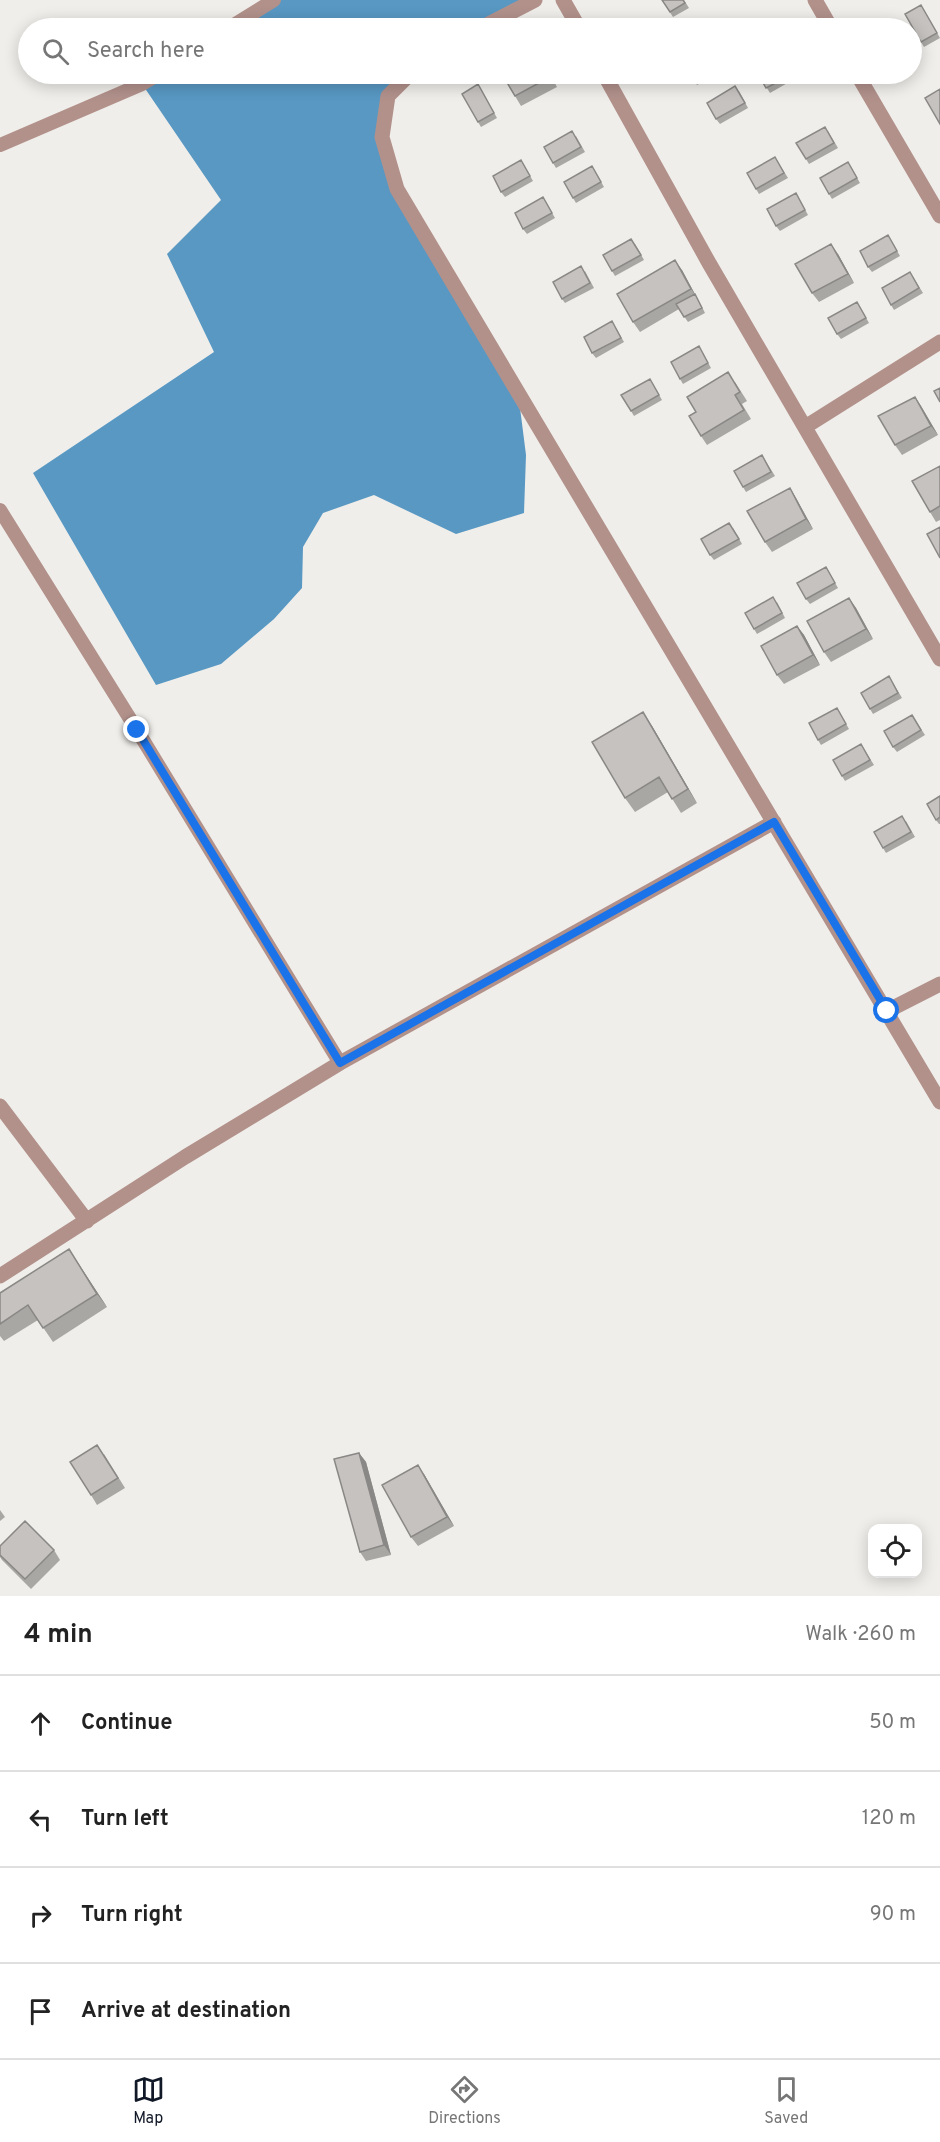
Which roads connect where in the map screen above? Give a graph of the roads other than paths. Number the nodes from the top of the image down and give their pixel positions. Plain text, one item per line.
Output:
1 (274, 0) edge
2 (535, 0) edge
3 (563, 0) edge
4 (815, 0) edge
5 (245, 18) edge
6 (501, 18) edge
7 (573, 18) edge
8 (825, 18) edge
9 (142, 84) edge
10 (400, 84) edge
11 (610, 84) edge
12 (863, 84) edge
13 (0, 145) edge
14 (938, 208) edge
15 (940, 342) edge
16 (805, 427) junction
17 (0, 510) edge
18 (940, 659) edge
19 (774, 822) junction
20 (940, 984) edge
21 (887, 1011) junction
22 (340, 1063) junction
23 (940, 1102) edge
24 (0, 1106) edge
25 (87, 1221) junction
26 (0, 1276) edge

1 - 5 lane
2 - 6 street
3 - 7 street
4 - 8 street
9 - 13 lane
10 - 19 street
11 - 16 street
12 - 14 street
15 - 16 street
16 - 18 street
17 - 22 lane
19 - 21 street
19 - 22 street
20 - 21 street
21 - 23 street
22 - 25 street
24 - 25 street
25 - 26 street

